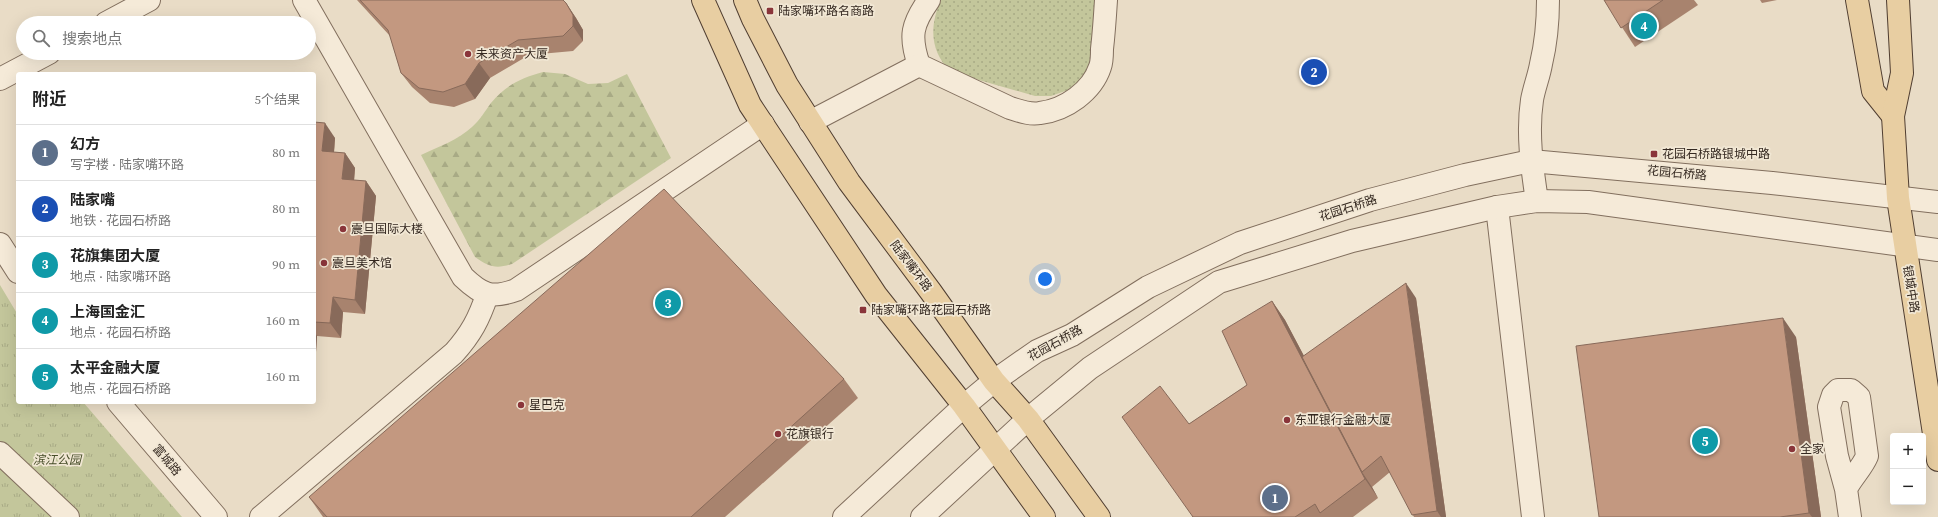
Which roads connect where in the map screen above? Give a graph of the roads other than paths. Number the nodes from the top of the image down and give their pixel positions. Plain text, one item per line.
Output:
1 (149, 0) edge
2 (304, 0) edge
3 (703, 0) edge
4 (745, 0) edge
5 (929, 0) edge
6 (1106, 0) edge
7 (1548, 0) edge
8 (1857, 0) edge
9 (1898, 0) edge
10 (119, 16) edge
11 (313, 16) edge
12 (316, 21) edge
13 (36, 60) edge
14 (919, 65) junction
15 (0, 79) edge
16 (1893, 116) junction
17 (810, 122) junction
18 (763, 124) junction
19 (1531, 161) junction
20 (1898, 198) junction
21 (1537, 201) junction
22 (1938, 202) edge
23 (1497, 207) junction
24 (0, 244) edge
25 (1905, 246) junction
26 (1938, 250) edge
27 (16, 269) edge
28 (486, 295) junction
29 (994, 381) junction
30 (120, 404) edge
31 (964, 406) junction
32 (1028, 419) junction
33 (995, 450) junction
34 (0, 453) edge
35 (1938, 460) edge
36 (1846, 489) dead end
37 (68, 517) edge
38 (216, 517) edge
39 (262, 517) edge
40 (844, 517) edge
41 (922, 517) edge
42 (1044, 517) edge
43 (1099, 517) edge
44 (1533, 517) edge
45 (1850, 517) edge

1 - 10 street
2 - 11 street
3 - 18 main road
4 - 17 main road, 陆家嘴环路
5 - 14 street
6 - 14 street
7 - 19 street
8 - 16 main road
9 - 16 main road, 银城中路
12 - 28 street
13 - 15 street
14 - 17 street
16 - 20 main road, 银城中路
17 - 29 main road, 陆家嘴环路
18 - 28 street
18 - 31 main road
19 - 20 street, 花园石桥路
19 - 21 street
19 - 29 street, 花园石桥路
20 - 22 street, 花园石桥路
20 - 25 main road, 银城中路
21 - 23 street
21 - 25 street
23 - 32 street
23 - 44 street
24 - 27 street
25 - 26 street
25 - 35 main road, 银城中路
28 - 39 street
29 - 31 street, 花园石桥路
29 - 32 main road, 陆家嘴环路
30 - 38 street, 富城路
31 - 33 main road
31 - 40 street, 花园石桥路
32 - 33 street
32 - 43 main road, 陆家嘴环路
33 - 41 street
33 - 42 main road
34 - 37 street
36 - 45 street

